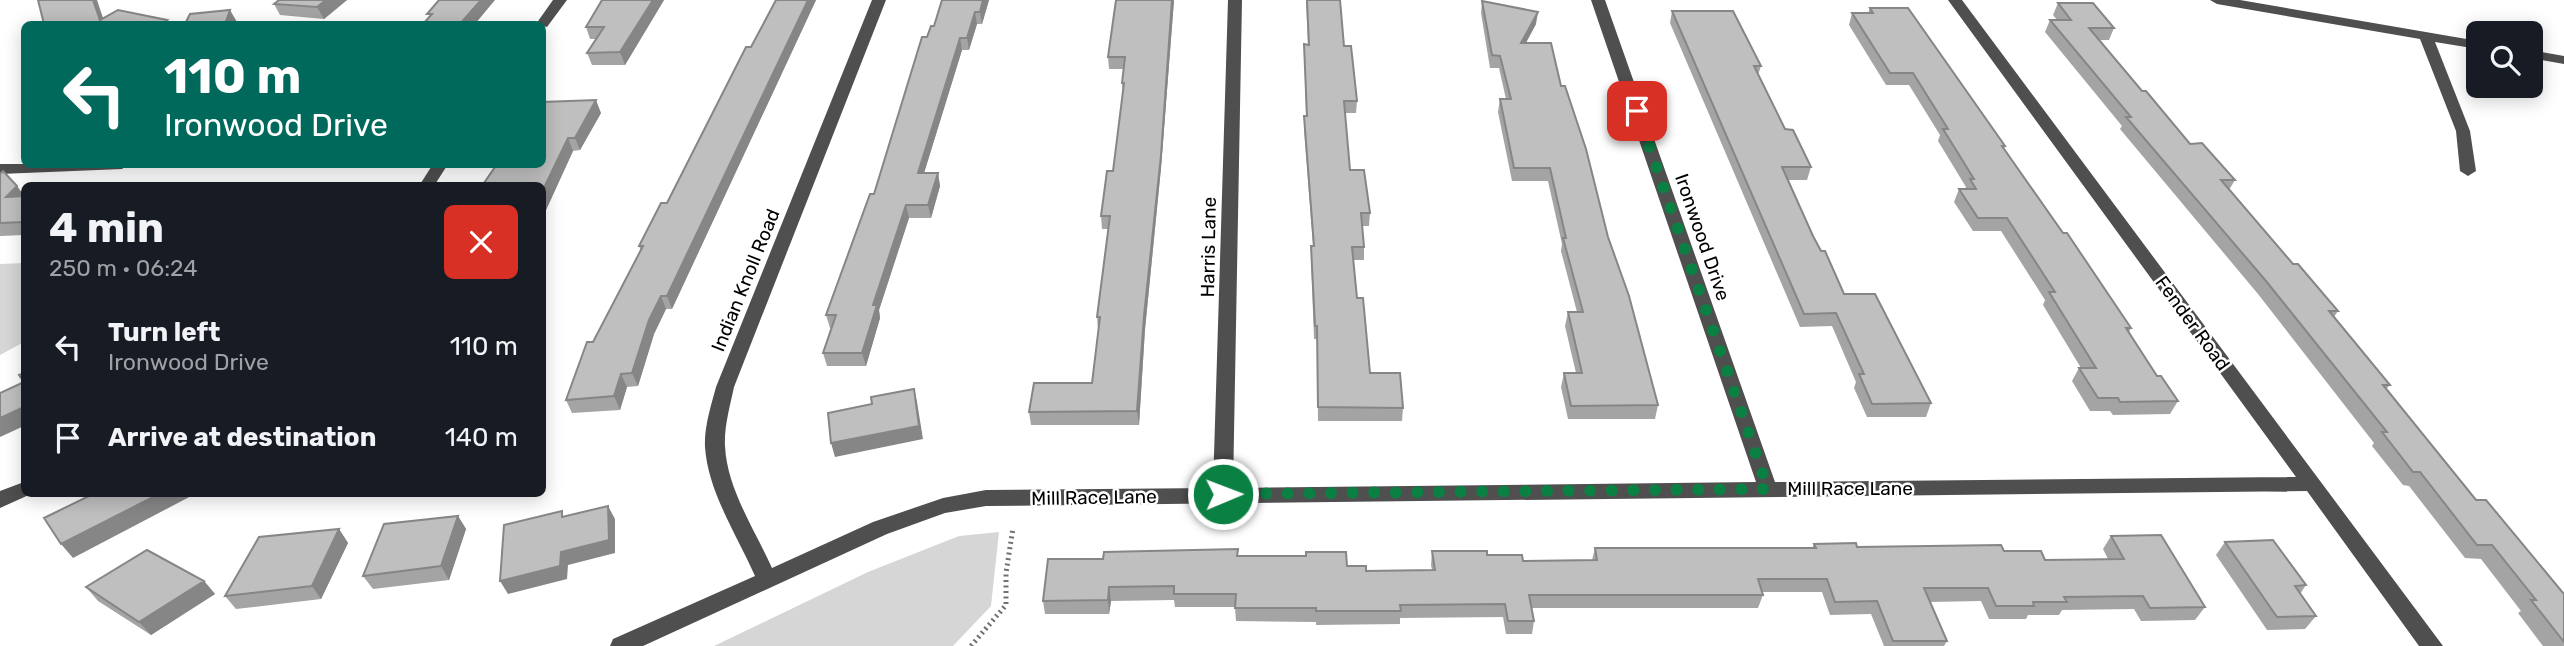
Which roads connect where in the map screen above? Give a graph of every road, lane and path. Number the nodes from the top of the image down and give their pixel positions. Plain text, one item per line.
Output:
1 (560, 0) edge
2 (879, 0) edge
3 (1235, 0) edge
4 (1598, 0) edge
5 (1955, 0) edge
6 (2217, 0) edge
7 (544, 21) edge
8 (2426, 36) junction
9 (2466, 43) edge
10 (2543, 56) edge
11 (2564, 60) edge
12 (24, 168) edge
13 (0, 169) edge
14 (2468, 171) dead end
15 (2312, 484) junction
16 (1768, 489) junction
17 (21, 490) edge
18 (1223, 494) junction
19 (0, 500) edge
20 (1013, 528) dead end
21 (767, 579) junction
22 (621, 646) edge
23 (971, 646) edge
24 (2432, 646) edge

1 - 7 street
2 - 21 street, Indian Knoll Road
3 - 18 street, Harris Lane
4 - 16 street, Ironwood Drive
5 - 15 street, Fender Road
6 - 8 street
8 - 9 street
8 - 14 street
10 - 11 street
12 - 13 street
15 - 16 street, Mill Race Lane
15 - 24 street, Fender Road
16 - 18 street, Mill Race Lane
17 - 19 street
18 - 21 street, Mill Race Lane
20 - 23 path
21 - 22 street, Mill Race Lane

